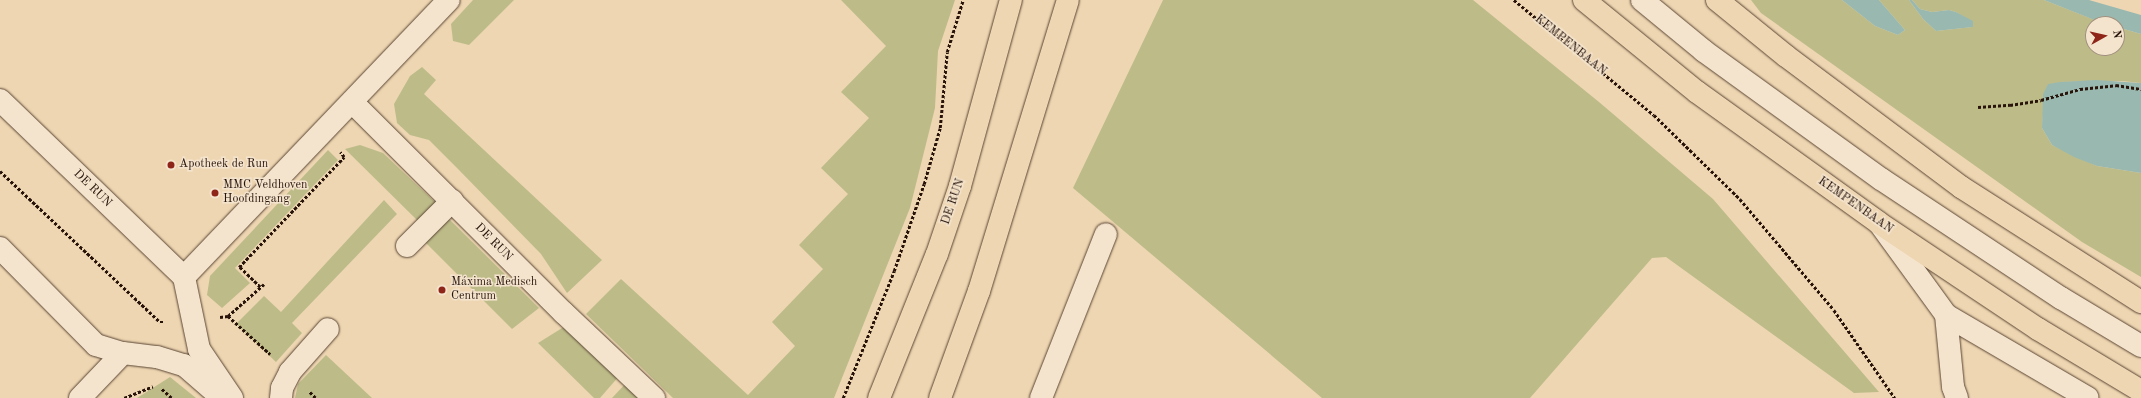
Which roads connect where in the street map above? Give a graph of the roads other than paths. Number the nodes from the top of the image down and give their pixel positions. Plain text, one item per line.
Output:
1 (449, 0) edge
2 (1011, 0) edge
3 (1068, 0) edge
4 (1584, 0) edge
5 (1642, 0) edge
6 (1717, 0) edge
7 (0, 100) edge
8 (352, 102) junction
9 (452, 201) junction
10 (1879, 223) junction
11 (1106, 234) dead end
12 (407, 246) dead end
13 (0, 248) edge
14 (184, 277) junction
15 (2141, 302) edge
16 (1946, 315) junction
17 (328, 329) dead end
18 (2141, 346) edge
19 (123, 353) junction
20 (2141, 392) edge
21 (80, 398) edge
22 (222, 398) edge
23 (232, 398) edge
24 (281, 398) edge
25 (654, 398) edge
26 (879, 398) edge
27 (940, 398) edge
28 (1041, 398) edge
29 (1957, 398) edge
30 (2088, 398) edge

1 - 8 street
2 - 26 main road, DE RUN
3 - 27 main road
4 - 10 main road, KEMPENBAAN
5 - 18 street
6 - 15 main road
7 - 14 street, DE RUN
8 - 9 street, DE RUN
8 - 14 street
9 - 12 street
9 - 25 street, DE RUN
10 - 16 street
10 - 20 main road, KEMPENBAAN
11 - 28 street
13 - 19 street
14 - 23 street
16 - 29 street
16 - 30 street
17 - 24 street
19 - 21 street
19 - 22 street

